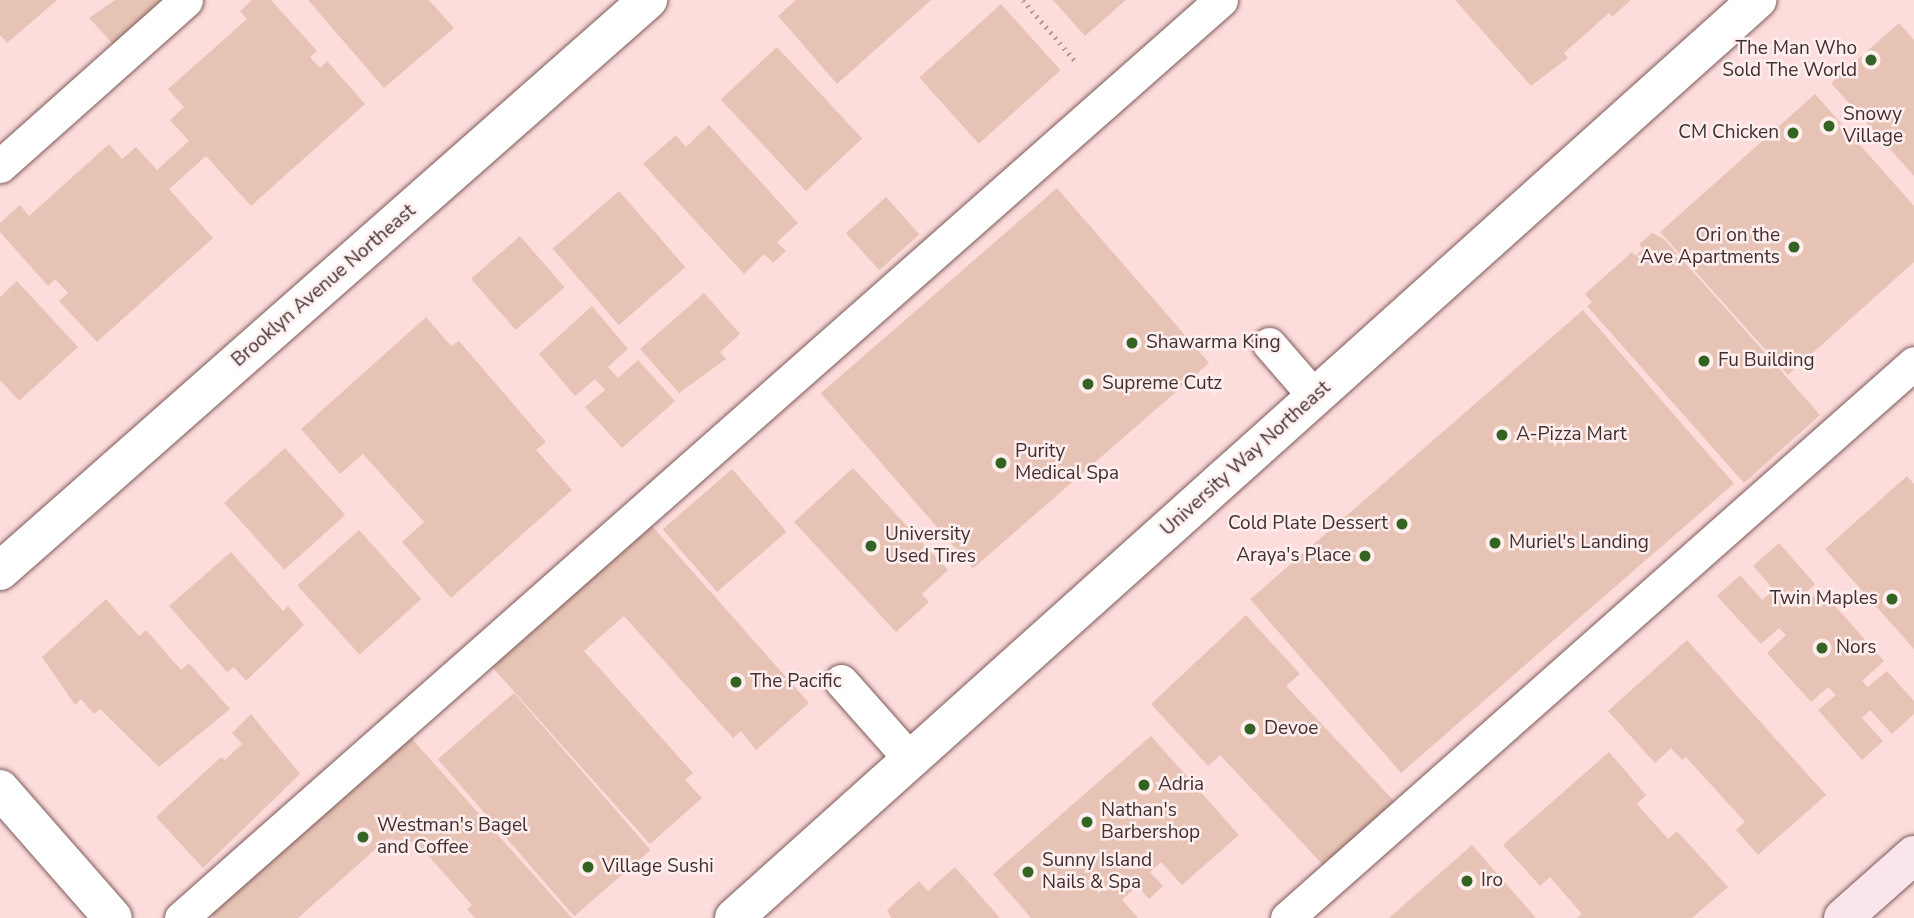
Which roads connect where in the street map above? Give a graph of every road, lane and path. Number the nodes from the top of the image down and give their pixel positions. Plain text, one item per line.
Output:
1 (186, 0) edge
2 (648, 0) edge
3 (1023, 0) edge
4 (1221, 0) edge
5 (1758, 0) edge
6 (1109, 99) junction
7 (0, 166) edge
8 (1269, 344) dead end
9 (1914, 363) edge
10 (1315, 397) junction
11 (0, 571) edge
12 (841, 681) dead end
13 (911, 760) junction
14 (0, 789) edge
15 (1914, 855) edge
16 (113, 918) edge
17 (181, 918) edge
18 (734, 918) edge
19 (1287, 918) edge
20 (1843, 918) edge

1 - 7 lane
2 - 11 street, Brooklyn Avenue Northeast
3 - 6 path
4 - 6 lane
5 - 10 street, University Way Northeast
6 - 17 lane
8 - 10 lane
9 - 19 lane
10 - 13 street, University Way Northeast
12 - 13 lane
13 - 18 street, University Way Northeast
14 - 16 street
15 - 20 main road

